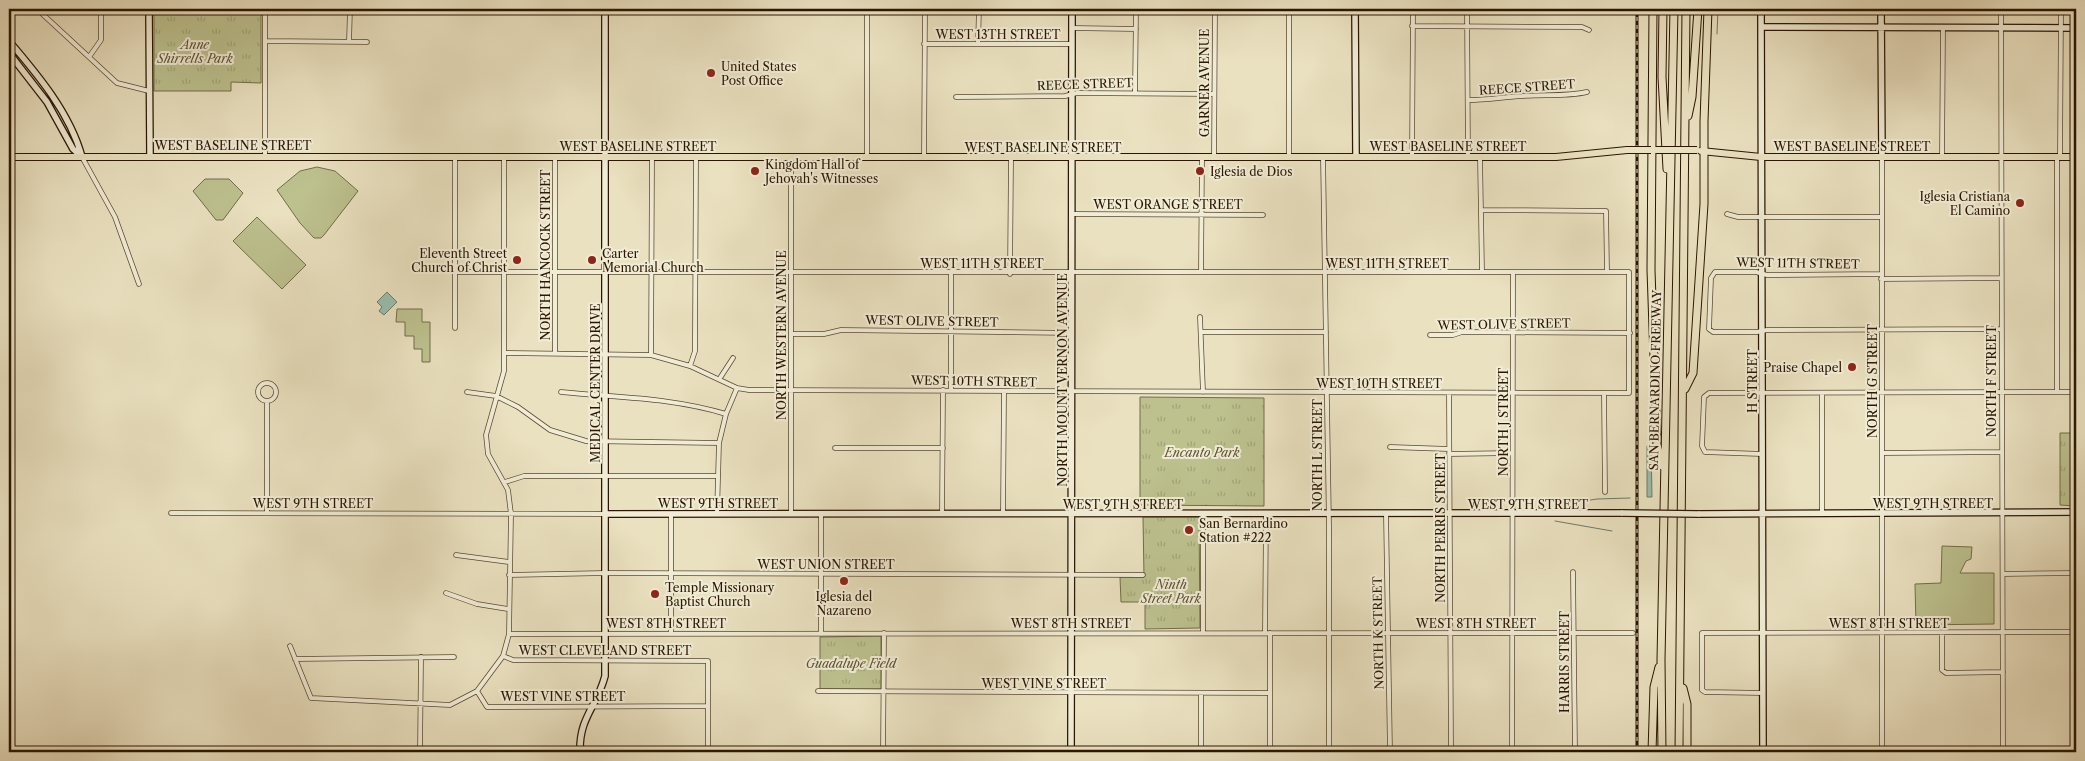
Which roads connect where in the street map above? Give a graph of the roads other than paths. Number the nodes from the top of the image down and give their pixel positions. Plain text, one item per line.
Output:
1 (37, 9) edge
2 (102, 9) edge
3 (149, 9) edge
4 (265, 9) edge
5 (350, 9) edge
6 (605, 9) edge
7 (924, 9) edge
8 (979, 9) edge
9 (1072, 9) edge
10 (1136, 9) edge
11 (1215, 9) edge
12 (1289, 9) edge
13 (1355, 9) edge
14 (1412, 9) edge
15 (1468, 9) edge
16 (1653, 9) edge
17 (1663, 9) edge
18 (1674, 9) edge
19 (1686, 9) edge
20 (1698, 9) edge
21 (1708, 9) edge
22 (1761, 9) edge
23 (1882, 9) edge
24 (2001, 9) edge
25 (2061, 9) edge
26 (867, 10) edge
27 (1412, 26) junction
28 (1468, 26) junction
29 (1882, 26) junction
30 (1761, 27) junction
31 (1943, 27) junction
32 (2001, 27) junction
33 (1072, 28) junction
34 (2062, 28) junction
35 (2076, 28) edge
36 (1136, 29) junction
37 (1589, 30) dead end
38 (9, 41) edge
39 (265, 41) junction
40 (349, 42) junction
41 (367, 42) dead end
42 (924, 44) junction
43 (978, 44) junction
44 (1072, 44) junction
45 (9, 53) edge
46 (90, 56) junction
47 (149, 91) junction
48 (1135, 92) junction
49 (1587, 92) dead end
50 (1072, 94) junction
51 (1214, 94) junction
52 (956, 97) dead end
53 (1468, 100) junction
54 (1685, 131) junction
55 (1651, 150) junction
56 (1701, 150) junction
57 (150, 156) junction
58 (1412, 156) junction
59 (9, 157) edge
60 (82, 157) junction
61 (265, 157) junction
62 (455, 157) junction
63 (504, 157) junction
64 (555, 157) junction
65 (606, 157) junction
66 (652, 157) junction
67 (696, 157) junction
68 (791, 157) junction
69 (1289, 157) junction
70 (1323, 157) junction
71 (1356, 157) junction
72 (1468, 157) junction
73 (1480, 157) junction
74 (1761, 157) junction
75 (1882, 157) junction
76 (1942, 157) junction
77 (2001, 157) junction
78 (2058, 157) junction
79 (2076, 157) edge
80 (867, 158) junction
81 (924, 158) junction
82 (1011, 158) junction
83 (1072, 158) junction
84 (1202, 158) junction
85 (1214, 158) junction
86 (1481, 210) junction
87 (1072, 214) junction
88 (1202, 214) junction
89 (1263, 214) dead end
90 (1727, 214) dead end
91 (1760, 217) junction
92 (1881, 217) junction
93 (1669, 225) junction
94 (455, 272) junction
95 (505, 272) junction
96 (555, 272) junction
97 (605, 272) junction
98 (1201, 272) junction
99 (1482, 272) junction
100 (1606, 272) junction
101 (652, 273) junction
102 (695, 273) junction
103 (792, 273) junction
104 (951, 273) junction
105 (1325, 273) junction
106 (1513, 273) junction
107 (1761, 273) junction
108 (1010, 274) junction
109 (1072, 274) junction
110 (1881, 277) junction
111 (2001, 278) junction
112 (139, 284) dead end
113 (1200, 317) dead end
114 (455, 328) dead end
115 (1882, 329) junction
116 (2001, 329) junction
117 (951, 331) junction
118 (1762, 331) junction
119 (1201, 332) junction
120 (1326, 332) junction
121 (1072, 333) junction
122 (1514, 333) junction
123 (1630, 333) junction
124 (791, 334) junction
125 (1430, 335) dead end
126 (505, 353) junction
127 (555, 353) junction
128 (606, 353) junction
129 (651, 355) junction
130 (733, 358) dead end
131 (690, 366) junction
132 (720, 378) junction
133 (737, 388) junction
134 (791, 390) junction
135 (943, 390) junction
136 (951, 390) junction
137 (1004, 390) junction
138 (1684, 391) junction
139 (467, 392) dead end
140 (560, 392) dead end
141 (1072, 392) junction
142 (1203, 392) junction
143 (2001, 392) junction
144 (2057, 392) junction
145 (2076, 392) edge
146 (1326, 393) junction
147 (1450, 393) junction
148 (1512, 393) junction
149 (1604, 393) junction
150 (1762, 393) junction
151 (1822, 393) junction
152 (1882, 393) junction
153 (496, 396) junction
154 (606, 397) junction
155 (267, 402) junction
156 (726, 414) junction
157 (606, 442) junction
158 (719, 443) junction
159 (1390, 447) dead end
160 (835, 448) dead end
161 (943, 448) junction
162 (1450, 451) junction
163 (2001, 452) junction
164 (1512, 453) junction
165 (1882, 453) junction
166 (1762, 454) junction
167 (606, 476) junction
168 (717, 476) junction
169 (1665, 476) junction
170 (505, 482) junction
171 (1605, 492) dead end
172 (2001, 512) junction
173 (2076, 512) edge
174 (171, 513) dead end
175 (267, 513) junction
176 (670, 513) junction
177 (717, 513) junction
178 (1822, 513) junction
179 (1882, 513) junction
180 (511, 514) junction
181 (606, 514) junction
182 (791, 514) junction
183 (821, 514) junction
184 (942, 514) junction
185 (1003, 514) junction
186 (1072, 514) junction
187 (1203, 514) junction
188 (1266, 514) junction
189 (1327, 514) junction
190 (1386, 514) junction
191 (1450, 514) junction
192 (1511, 514) junction
193 (1762, 514) junction
194 (456, 555) dead end
195 (509, 562) junction
196 (1573, 572) dead end
197 (605, 573) junction
198 (671, 573) junction
199 (2076, 573) edge
200 (821, 574) junction
201 (1072, 574) junction
202 (2002, 574) junction
203 (509, 575) junction
204 (1143, 575) dead end
205 (446, 593) dead end
206 (508, 609) junction
207 (2002, 632) junction
208 (2076, 632) edge
209 (605, 633) junction
210 (884, 633) junction
211 (1072, 633) junction
212 (1203, 633) junction
213 (1267, 633) junction
214 (1329, 633) junction
215 (1389, 633) junction
216 (1450, 633) junction
217 (1511, 633) junction
218 (1574, 633) junction
219 (1633, 633) dead end
220 (1762, 633) junction
221 (1882, 633) junction
222 (1942, 633) junction
223 (509, 634) junction
224 (671, 634) junction
225 (821, 634) junction
226 (290, 646) dead end
227 (503, 656) junction
228 (421, 657) junction
229 (454, 657) dead end
230 (295, 659) junction
231 (1661, 660) junction
232 (605, 661) junction
233 (2002, 672) junction
234 (1680, 678) junction
235 (477, 691) junction
236 (818, 691) dead end
237 (882, 691) junction
238 (1072, 693) junction
239 (1201, 693) junction
240 (1270, 693) junction
241 (1763, 693) junction
242 (420, 703) junction
243 (591, 706) junction
244 (707, 706) junction
245 (420, 752) edge
246 (580, 752) edge
247 (708, 752) edge
248 (883, 752) edge
249 (1071, 752) edge
250 (1201, 752) edge
251 (1270, 752) edge
252 (1329, 752) edge
253 (1390, 752) edge
254 (1451, 752) edge
255 (1512, 752) edge
256 (1575, 752) edge
257 (1652, 752) edge
258 (1662, 752) edge
259 (1679, 752) edge
260 (1687, 752) edge
261 (1762, 752) edge
262 (1882, 752) edge
263 (2002, 752) edge
264 (2076, 752) edge

1 - 46 street
2 - 46 street
3 - 47 street
4 - 39 street
5 - 40 street
6 - 26 street
6 - 65 street, MEDICAL CENTER DRIVE
7 - 42 street
8 - 43 street
9 - 33 street, NORTH MOUNT VERNON AVENUE
10 - 36 street
11 - 51 street, GARNER AVENUE
12 - 69 street
13 - 71 street
14 - 27 street
15 - 28 street
16 - 55 highway
17 - 93 highway
18 - 93 highway, SAN BERNARDINO FREEWAY
19 - 54 highway
20 - 54 highway
21 - 56 highway
22 - 30 street, H STREET
23 - 29 street, NORTH G STREET
24 - 32 street, NORTH F STREET
25 - 34 street
26 - 80 street
27 - 28 street
27 - 58 street
28 - 37 street
28 - 53 street
29 - 30 street
29 - 31 street
29 - 75 street, NORTH G STREET
30 - 74 street, H STREET
31 - 32 street
31 - 76 street
32 - 34 street
32 - 77 street, NORTH F STREET
33 - 36 street, WEST 13TH STREET
33 - 44 street, NORTH MOUNT VERNON AVENUE
34 - 35 street
34 - 78 street
36 - 48 street
38 - 60 street
39 - 40 street
39 - 61 street
40 - 41 street
42 - 43 street, WEST 13TH STREET
42 - 81 street
43 - 44 street, WEST 13TH STREET
44 - 50 street, NORTH MOUNT VERNON AVENUE
45 - 60 street
46 - 47 street
47 - 57 street
48 - 50 street, REECE STREET
48 - 51 street, REECE STREET
49 - 53 street, REECE STREET
50 - 52 street, REECE STREET
50 - 83 street, NORTH MOUNT VERNON AVENUE
51 - 85 street, GARNER AVENUE
53 - 72 street
54 - 138 highway
55 - 56 main road, WEST BASELINE STREET, bridge
55 - 73 main road, WEST BASELINE STREET, bridge
55 - 169 highway
56 - 74 main road, WEST BASELINE STREET
56 - 138 highway
57 - 60 main road, WEST BASELINE STREET
57 - 61 main road, WEST BASELINE STREET
58 - 71 main road, WEST BASELINE STREET
58 - 72 main road, WEST BASELINE STREET
59 - 60 main road, WEST BASELINE STREET
60 - 112 street
61 - 62 main road, WEST BASELINE STREET
62 - 63 main road, WEST BASELINE STREET
62 - 94 street
63 - 64 main road, WEST BASELINE STREET
63 - 95 street
64 - 65 main road, WEST BASELINE STREET
64 - 96 street, NORTH HANCOCK STREET
65 - 66 main road, WEST BASELINE STREET
65 - 97 street, MEDICAL CENTER DRIVE
66 - 67 main road, WEST BASELINE STREET
66 - 101 street
67 - 68 main road, WEST BASELINE STREET
67 - 102 street
68 - 80 main road, WEST BASELINE STREET
68 - 103 street, NORTH WESTERN AVENUE
69 - 70 main road, WEST BASELINE STREET
69 - 85 main road, WEST BASELINE STREET
70 - 71 main road, WEST BASELINE STREET
70 - 105 street, NORTH L STREET
72 - 73 main road, WEST BASELINE STREET
73 - 86 street
74 - 75 main road, WEST BASELINE STREET
74 - 91 street, H STREET
75 - 76 main road, WEST BASELINE STREET
75 - 92 street, NORTH G STREET
76 - 77 main road, WEST BASELINE STREET
77 - 78 main road, WEST BASELINE STREET
77 - 111 street, NORTH F STREET
78 - 79 main road, WEST BASELINE STREET
78 - 144 street
80 - 81 main road, WEST BASELINE STREET
81 - 82 main road, WEST BASELINE STREET
82 - 83 main road, WEST BASELINE STREET
82 - 108 street
83 - 84 main road, WEST BASELINE STREET
83 - 87 street, NORTH MOUNT VERNON AVENUE
84 - 85 main road, WEST BASELINE STREET
84 - 88 street
86 - 99 street
86 - 100 street
87 - 88 street, WEST ORANGE STREET
87 - 109 street, NORTH MOUNT VERNON AVENUE
88 - 89 street, WEST ORANGE STREET
88 - 98 street
90 - 91 street
91 - 92 street
91 - 107 street, H STREET
92 - 110 street, NORTH G STREET
93 - 169 highway, SAN BERNARDINO FREEWAY
94 - 95 street, WEST 11TH STREET
94 - 114 street
95 - 96 street, WEST 11TH STREET
95 - 126 street
96 - 97 street, WEST 11TH STREET
96 - 127 street, NORTH HANCOCK STREET
97 - 101 street, WEST 11TH STREET
97 - 128 street, MEDICAL CENTER DRIVE
98 - 105 street, WEST 11TH STREET
98 - 109 street, WEST 11TH STREET
99 - 105 street, WEST 11TH STREET
99 - 106 street, WEST 11TH STREET
100 - 106 street, WEST 11TH STREET
100 - 123 street, WEST 11TH STREET
101 - 102 street, WEST 11TH STREET
101 - 129 street
102 - 103 street, WEST 11TH STREET
102 - 131 street
103 - 104 street, WEST 11TH STREET
103 - 124 street, NORTH WESTERN AVENUE
104 - 108 street, WEST 11TH STREET
104 - 117 street
105 - 120 street, NORTH L STREET
106 - 122 street, NORTH J STREET
107 - 110 street, WEST 11TH STREET
107 - 118 street, H STREET
107 - 118 street, WEST 11TH STREET
108 - 109 street, WEST 11TH STREET
109 - 121 street, NORTH MOUNT VERNON AVENUE
110 - 111 street, WEST 11TH STREET
110 - 115 street, NORTH G STREET
111 - 116 street, NORTH F STREET
113 - 119 street
115 - 116 street
115 - 118 street
115 - 152 street, NORTH G STREET
116 - 143 street, NORTH F STREET
117 - 121 street, WEST OLIVE STREET
117 - 124 street, WEST OLIVE STREET
117 - 136 street
118 - 150 street, H STREET
119 - 120 street
119 - 142 street
120 - 146 street, NORTH L STREET
121 - 141 street, NORTH MOUNT VERNON AVENUE
122 - 123 street, WEST OLIVE STREET
122 - 125 street, WEST OLIVE STREET
122 - 148 street, NORTH J STREET
123 - 149 street, WEST 10TH STREET
124 - 134 street, NORTH WESTERN AVENUE
126 - 127 street, WEST 10TH STREET
126 - 153 street
127 - 128 street, WEST 10TH STREET
128 - 129 street, WEST 10TH STREET
128 - 154 street, MEDICAL CENTER DRIVE
129 - 131 street, WEST 10TH STREET
130 - 132 street
131 - 132 street, WEST 10TH STREET
132 - 133 street, WEST 10TH STREET
133 - 134 street, WEST 10TH STREET
133 - 156 street
134 - 135 street, WEST 10TH STREET
134 - 182 street, NORTH WESTERN AVENUE
135 - 136 street, WEST 10TH STREET
135 - 161 street
136 - 137 street, WEST 10TH STREET
137 - 141 street, WEST 10TH STREET
137 - 185 street
138 - 234 highway
139 - 153 street
140 - 154 street
141 - 142 street, WEST 10TH STREET
141 - 186 street, NORTH MOUNT VERNON AVENUE
142 - 146 street, WEST 10TH STREET
143 - 144 street
143 - 152 street
143 - 163 street, NORTH F STREET
144 - 145 street
146 - 147 street, WEST 10TH STREET
146 - 189 street, NORTH L STREET
147 - 148 street, WEST 10TH STREET
147 - 162 street, NORTH PERRIS STREET
148 - 149 street, WEST 10TH STREET
148 - 164 street, NORTH J STREET
149 - 171 street
150 - 151 street
150 - 166 street, H STREET
150 - 166 street
151 - 152 street
151 - 178 street
152 - 165 street, NORTH G STREET
153 - 157 street
153 - 170 street
154 - 156 street
154 - 157 street, MEDICAL CENTER DRIVE
155 - 155 street
155 - 175 street
156 - 158 street
157 - 158 street
157 - 167 street, MEDICAL CENTER DRIVE
158 - 168 street
159 - 162 street
160 - 161 street
161 - 184 street
162 - 164 street
162 - 191 street, NORTH PERRIS STREET
163 - 165 street
163 - 172 street, NORTH F STREET
164 - 192 street, NORTH J STREET
165 - 179 street, NORTH G STREET
166 - 193 street, H STREET
167 - 168 street
167 - 170 street
167 - 181 street, MEDICAL CENTER DRIVE
168 - 177 street
169 - 231 highway, SAN BERNARDINO FREEWAY
170 - 180 street
172 - 173 street, WEST 9TH STREET
172 - 179 street, WEST 9TH STREET
172 - 202 street, NORTH F STREET
174 - 175 street, WEST 9TH STREET
175 - 180 street, WEST 9TH STREET
176 - 177 street, WEST 9TH STREET
176 - 181 street, WEST 9TH STREET
176 - 198 street
177 - 182 street, WEST 9TH STREET
178 - 179 street, WEST 9TH STREET
178 - 193 street, WEST 9TH STREET
179 - 221 street, NORTH G STREET
180 - 181 street, WEST 9TH STREET
180 - 195 street
181 - 197 street, MEDICAL CENTER DRIVE
182 - 183 street, WEST 9TH STREET
183 - 184 street, WEST 9TH STREET
183 - 200 street
184 - 185 street, WEST 9TH STREET
185 - 186 street, WEST 9TH STREET
186 - 187 street, WEST 9TH STREET
186 - 201 street, NORTH MOUNT VERNON AVENUE
187 - 188 street, WEST 9TH STREET
187 - 212 street
188 - 189 street, WEST 9TH STREET
188 - 213 street
189 - 190 street, WEST 9TH STREET
189 - 214 street, NORTH L STREET
190 - 191 street, WEST 9TH STREET
190 - 215 street, NORTH K STREET
191 - 192 street, WEST 9TH STREET
191 - 216 street, NORTH PERRIS STREET
192 - 193 street, WEST 9TH STREET, bridge
192 - 217 street, NORTH J STREET
193 - 220 street, H STREET
194 - 195 street
195 - 203 street
196 - 218 street, HARRIS STREET
197 - 198 street, WEST UNION STREET
197 - 203 street, WEST UNION STREET
197 - 209 street, MEDICAL CENTER DRIVE
198 - 200 street, WEST UNION STREET
198 - 224 street
199 - 202 street
200 - 201 street, WEST UNION STREET
200 - 225 street
201 - 204 street, WEST UNION STREET
201 - 211 street, NORTH MOUNT VERNON AVENUE
202 - 207 street, NORTH F STREET
203 - 206 street
205 - 206 street
206 - 223 street
207 - 208 street, WEST 8TH STREET
207 - 222 street, WEST 8TH STREET
207 - 233 street, NORTH F STREET
209 - 223 street, WEST 8TH STREET
209 - 224 street, WEST 8TH STREET
209 - 232 street, MEDICAL CENTER DRIVE
210 - 211 street, WEST 8TH STREET
210 - 225 street, WEST 8TH STREET
210 - 237 street
211 - 212 street, WEST 8TH STREET
211 - 238 street, NORTH MOUNT VERNON AVENUE
212 - 213 street, WEST 8TH STREET
213 - 214 street, WEST 8TH STREET
213 - 240 street
214 - 215 street, WEST 8TH STREET
214 - 252 street, NORTH L STREET
215 - 216 street, WEST 8TH STREET
215 - 253 street, NORTH K STREET
216 - 217 street, WEST 8TH STREET
216 - 254 street, NORTH PERRIS STREET
217 - 218 street, WEST 8TH STREET
217 - 255 street, NORTH J STREET
218 - 219 street, WEST 8TH STREET
218 - 256 street, HARRIS STREET
220 - 221 street, WEST 8TH STREET
220 - 241 street, H STREET
220 - 241 street, WEST 8TH STREET
221 - 222 street, WEST 8TH STREET
221 - 262 street, NORTH G STREET
222 - 233 street
223 - 227 street
224 - 225 street, WEST 8TH STREET
226 - 230 street
227 - 232 street, WEST CLEVELAND STREET
227 - 235 street
228 - 229 street
228 - 230 street
228 - 242 street
230 - 242 street
231 - 257 highway
231 - 258 highway, SAN BERNARDINO FREEWAY
232 - 243 street, MEDICAL CENTER DRIVE
232 - 244 street, WEST CLEVELAND STREET
233 - 263 street, NORTH F STREET
234 - 259 highway
234 - 260 highway
235 - 242 street
235 - 243 street, WEST VINE STREET
236 - 237 street, WEST VINE STREET
237 - 238 street, WEST VINE STREET
237 - 248 street
238 - 239 street, WEST VINE STREET
238 - 249 street, NORTH MOUNT VERNON AVENUE
239 - 240 street, WEST VINE STREET
239 - 250 street
240 - 251 street
241 - 261 street, H STREET
242 - 245 street
243 - 244 street, WEST VINE STREET
243 - 246 street, MEDICAL CENTER DRIVE
244 - 247 street
263 - 264 street

